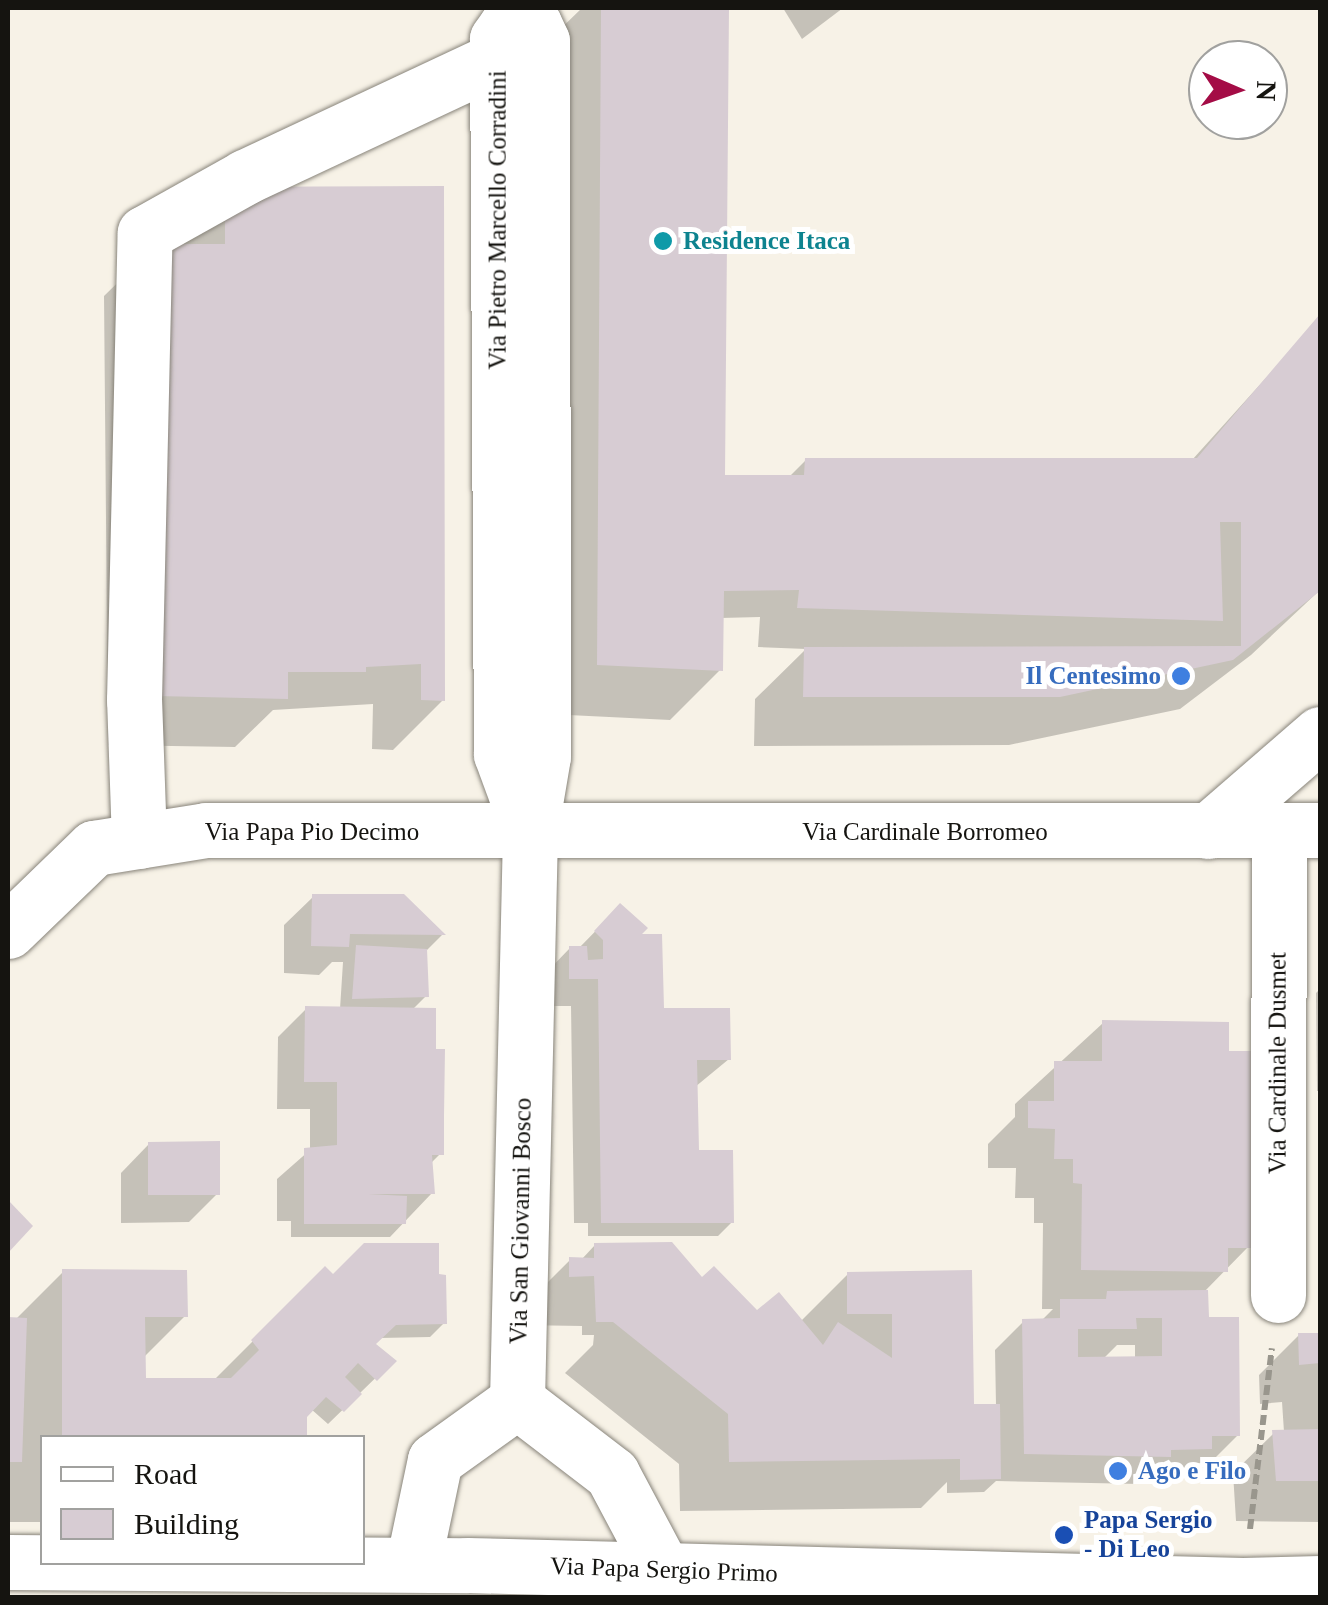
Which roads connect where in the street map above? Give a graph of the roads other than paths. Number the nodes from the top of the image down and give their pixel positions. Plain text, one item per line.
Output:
1 (524, 30) edge
2 (1320, 734) edge
3 (1300, 830) edge
4 (1208, 831) junction
5 (530, 833) junction
6 (140, 841) junction
7 (8, 931) edge
8 (1278, 1295) road end
9 (517, 1401) junction
10 (8, 1562) edge
11 (40, 1562) edge
12 (365, 1564) edge
13 (413, 1564) junction
14 (663, 1570) junction
15 (1320, 1583) edge

1 - 5 street, Via Pietro Marcello Corradini
1 - 6 street
2 - 4 street
3 - 4 street, Via Cardinale Borromeo
3 - 8 street, Via Cardinale Dusmet
4 - 5 street, Via Cardinale Borromeo
5 - 6 street, Via Papa Pio Decimo
5 - 9 street, Via San Giovanni Bosco
6 - 7 street, Via Papa Pio Decimo
9 - 13 street
9 - 14 street
10 - 11 street, Via Papa Sergio Primo
12 - 13 street, Via Papa Sergio Primo
13 - 14 street, Via Papa Sergio Primo
14 - 15 street, Via Papa Sergio Primo

